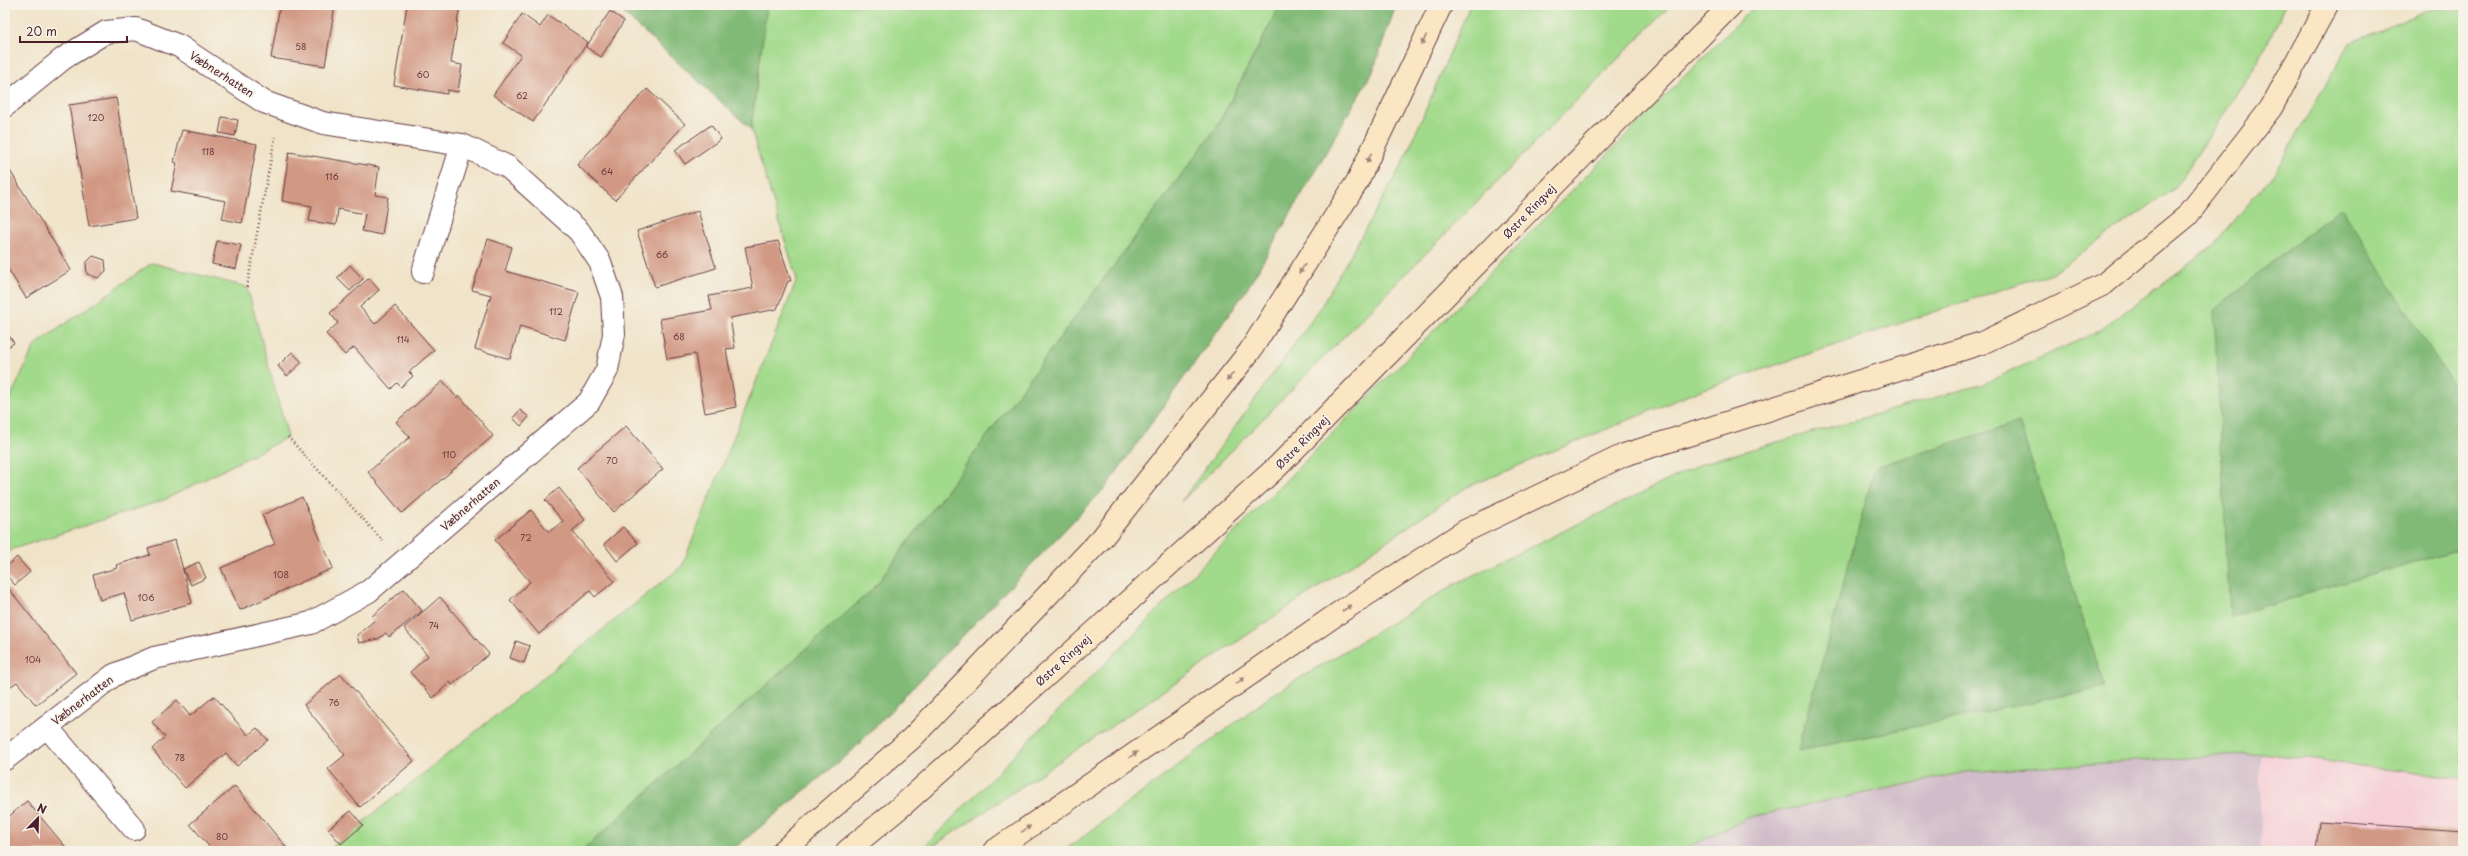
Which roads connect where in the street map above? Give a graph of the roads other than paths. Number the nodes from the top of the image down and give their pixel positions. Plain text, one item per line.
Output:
1 (1441, 5) edge
2 (1731, 5) edge
3 (2327, 5) edge
4 (5, 106) edge
5 (462, 145) junction
6 (423, 272) dead end
7 (47, 727) junction
8 (5, 759) edge
9 (134, 829) dead end
10 (783, 851) edge
11 (847, 851) edge
12 (994, 851) edge

1 -> 10 main road
2 - 11 main road, Østre Ringvej
12 -> 3 main road
4 - 5 street, Væbnerhatten
5 - 6 street
5 - 7 street, Væbnerhatten
7 - 8 street, Væbnerhatten
7 - 9 street, Væbnerhatten

